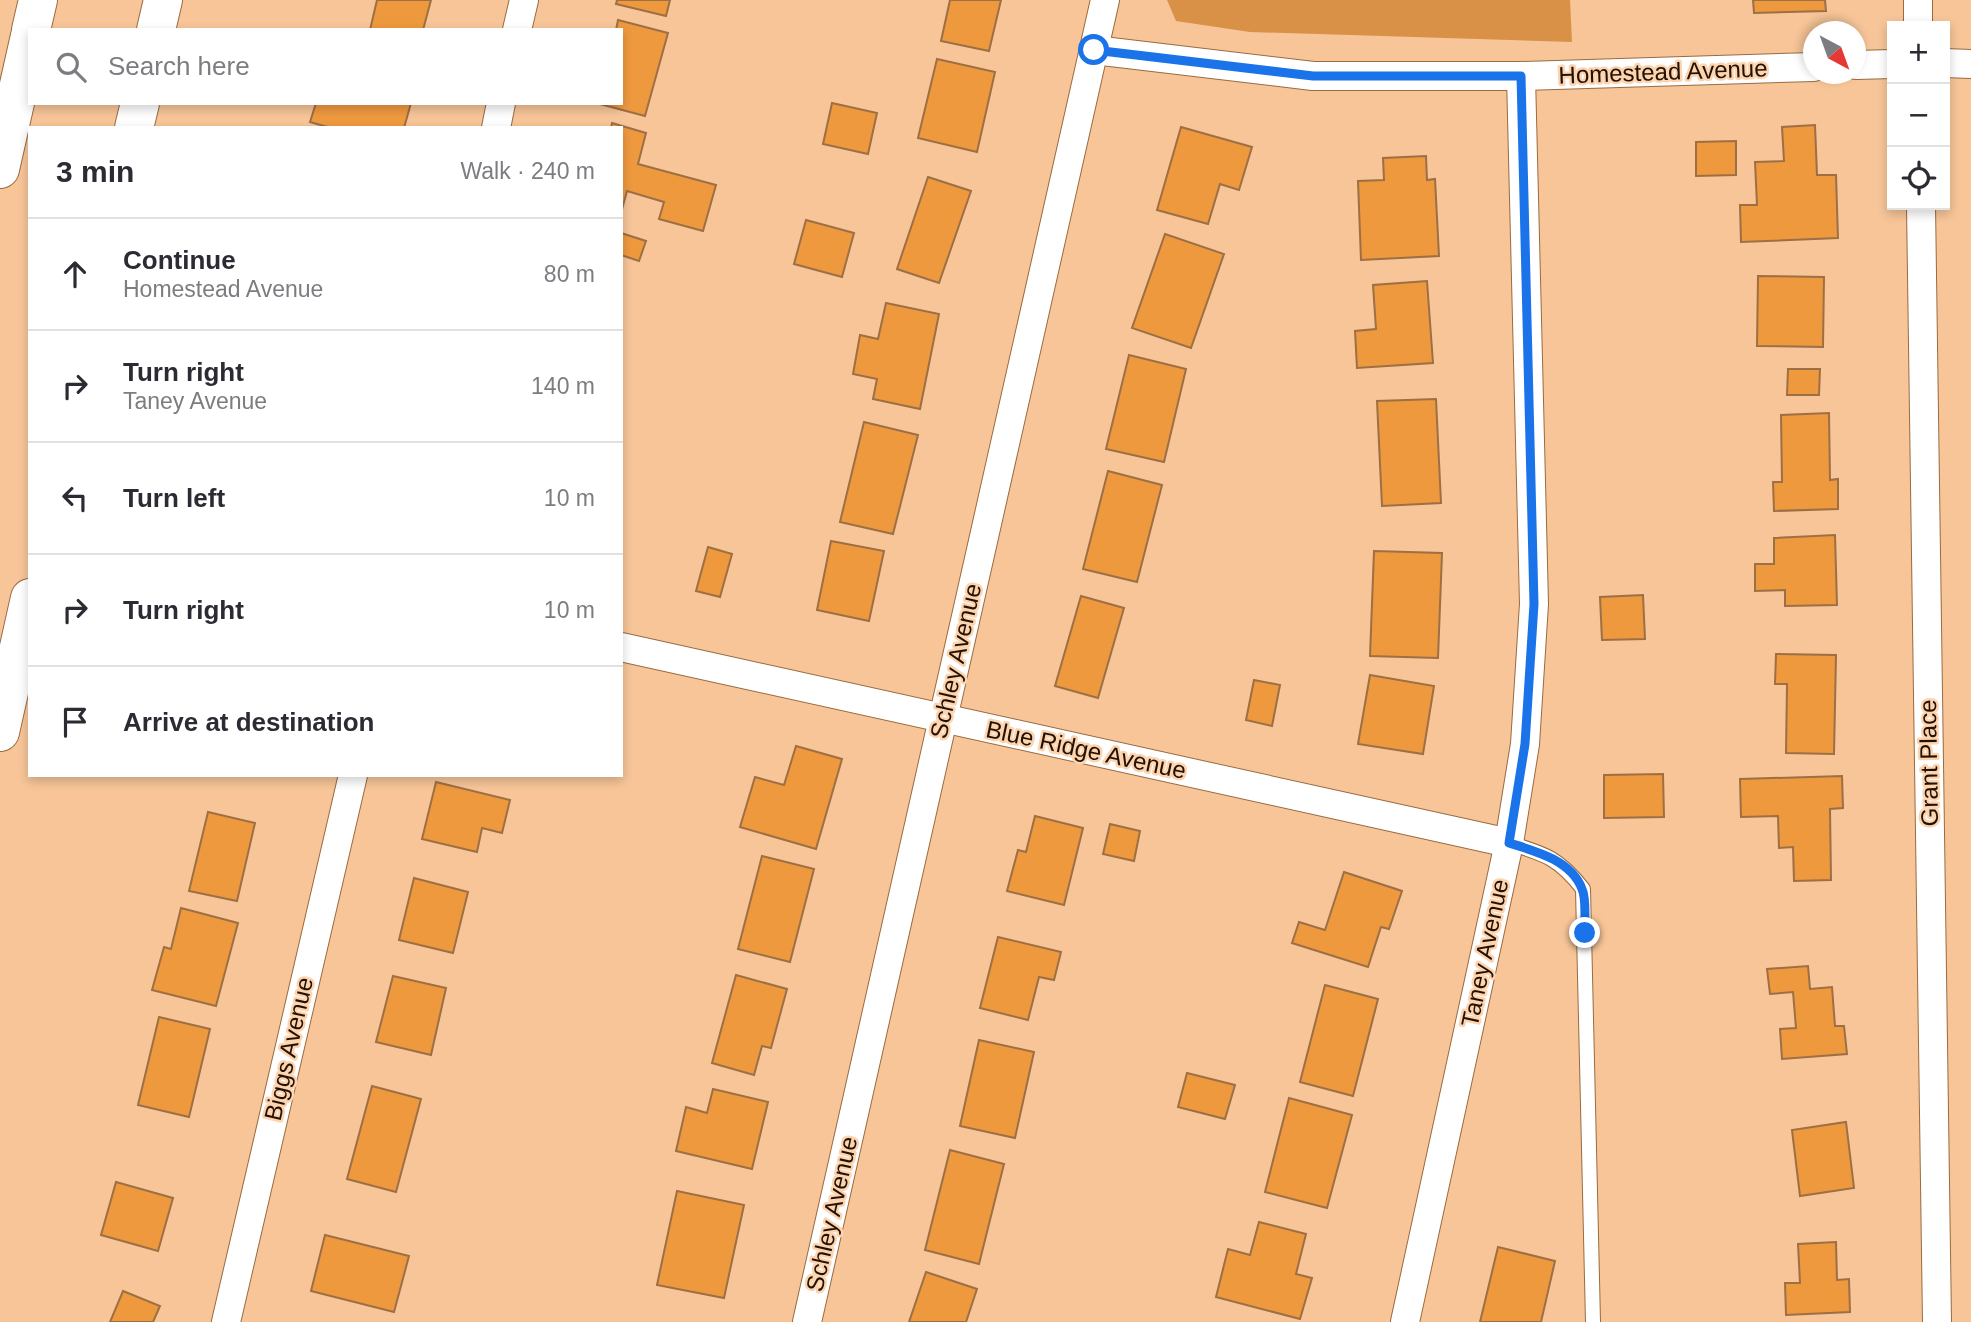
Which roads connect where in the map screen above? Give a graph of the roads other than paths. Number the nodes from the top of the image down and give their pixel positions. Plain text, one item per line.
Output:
1 (38, 0) edge
2 (163, 0) edge
3 (524, 0) edge
4 (1105, 0) edge
5 (1918, 0) edge
6 (1919, 21) edge
7 (31, 28) edge
8 (156, 28) edge
9 (517, 28) edge
10 (28, 45) edge
11 (1094, 50) junction
12 (1950, 63) edge
13 (1887, 64) edge
14 (1971, 64) edge
15 (1866, 65) edge
16 (1803, 66) edge
17 (1521, 76) junction
18 (140, 105) edge
19 (501, 105) edge
20 (134, 126) edge
21 (496, 126) edge
22 (0, 169) edge
23 (1921, 210) edge
24 (28, 607) edge
25 (623, 647) edge
26 (943, 718) junction
27 (0, 732) edge
28 (353, 777) edge
29 (1509, 843) junction
30 (226, 1322) edge
31 (807, 1322) edge
32 (1405, 1322) edge
33 (1593, 1322) edge
34 (1937, 1322) edge

1 - 7 highway
2 - 8 highway
3 - 9 street
4 - 11 street, Schley Avenue
5 - 6 street
10 - 22 highway
11 - 17 street, Homestead Avenue
11 - 26 street, Schley Avenue
12 - 14 street
13 - 15 street
16 - 17 street, Homestead Avenue
17 - 29 street, Taney Avenue
18 - 20 highway
19 - 21 street
23 - 34 street, Grant Place
24 - 27 highway
25 - 26 street, Blue Ridge Avenue
26 - 29 street, Blue Ridge Avenue
26 - 31 street, Schley Avenue
28 - 30 street, Biggs Avenue
29 - 32 street, Taney Avenue
29 - 33 lane

